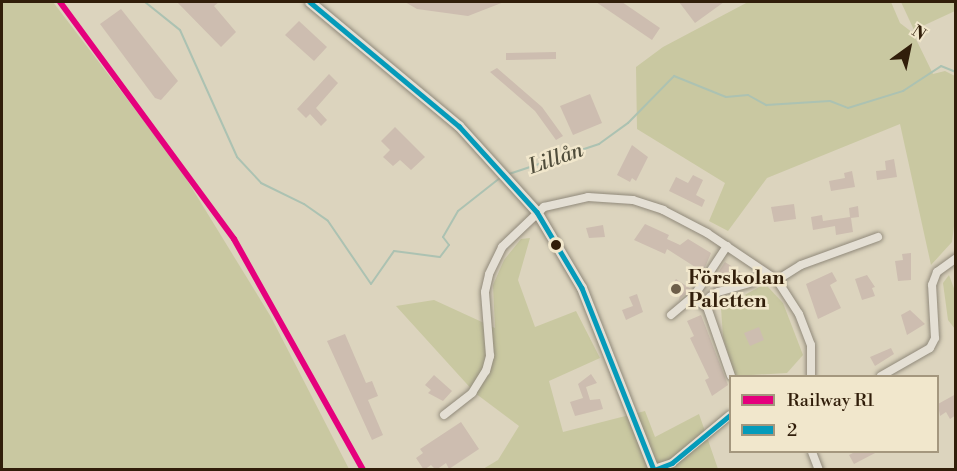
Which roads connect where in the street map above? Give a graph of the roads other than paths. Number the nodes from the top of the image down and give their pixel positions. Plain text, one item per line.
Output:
1 (310, 2) edge
2 (537, 212) junction
3 (878, 237) dead end
4 (727, 246) junction
5 (956, 258) edge
6 (777, 280) junction
7 (753, 282) dead end
8 (692, 298) junction
9 (707, 307) junction
10 (670, 315) dead end
11 (731, 375) edge
12 (811, 375) edge
13 (883, 375) edge
14 (444, 416) dead end
15 (729, 416) edge
16 (812, 453) edge
17 (676, 465) edge
18 (654, 470) edge
19 (819, 470) edge

1 - 2 street
2 - 4 street
2 - 14 street
2 - 18 street
3 - 6 street
4 - 6 street
4 - 8 street
5 - 13 street
6 - 12 street
7 - 9 street
8 - 9 street
8 - 10 street
9 - 11 street
15 - 17 street
16 - 19 street
17 - 18 street

